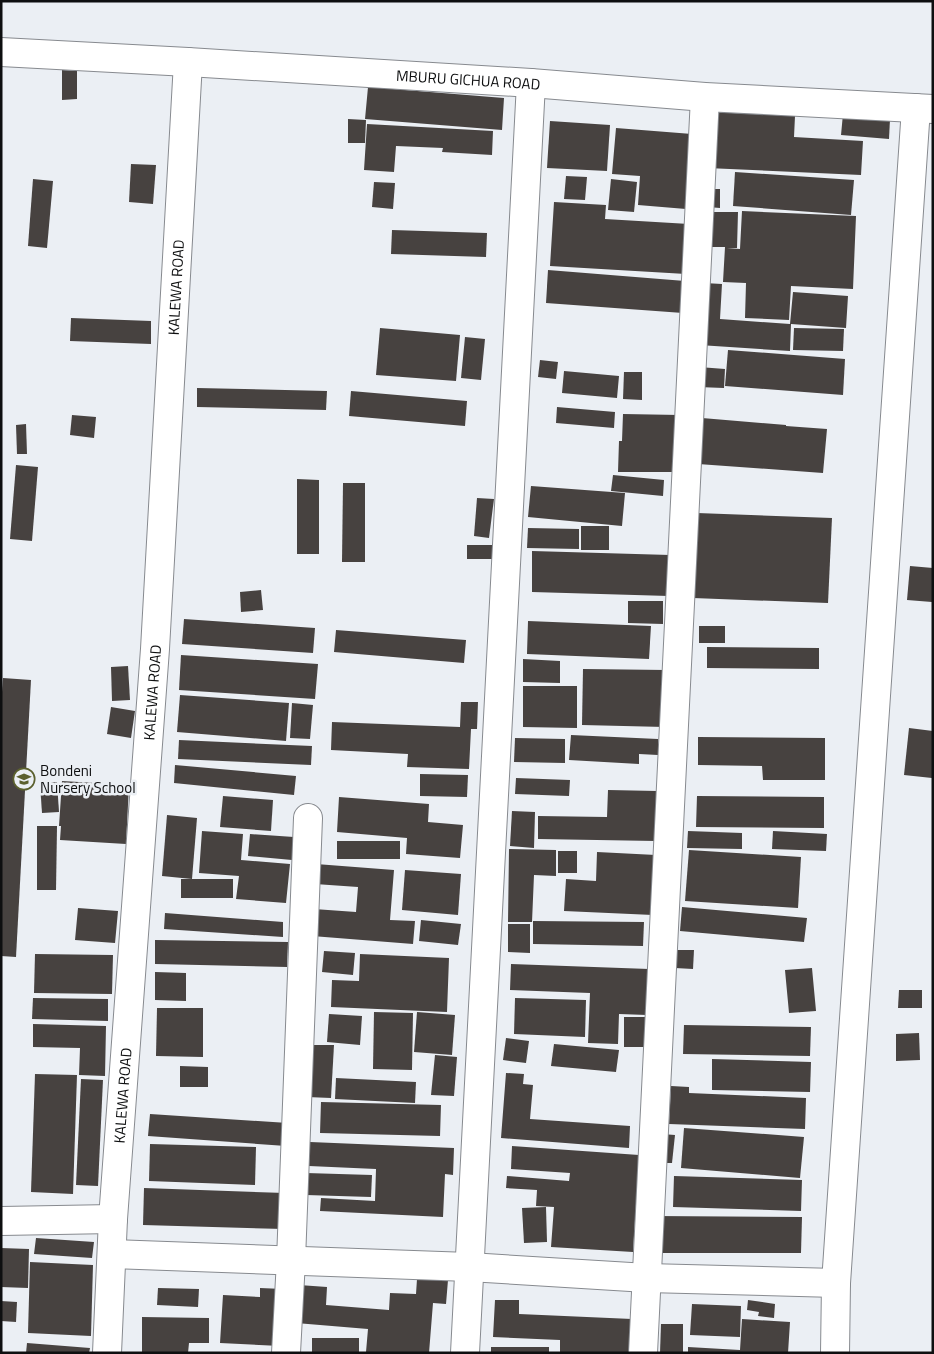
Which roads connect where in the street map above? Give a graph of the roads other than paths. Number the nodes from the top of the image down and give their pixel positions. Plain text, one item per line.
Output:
1 (1, 52) edge
2 (188, 62) junction
3 (531, 83) junction
4 (705, 96) junction
5 (924, 108) edge
6 (308, 818) dead end
7 (113, 1219) junction
8 (1, 1221) edge
9 (112, 1254) junction
10 (291, 1260) junction
11 (469, 1268) junction
12 (647, 1278) junction
13 (836, 1282) junction
14 (107, 1353) edge
15 (286, 1353) edge
16 (464, 1353) edge
17 (643, 1353) edge
18 (835, 1353) edge

1 - 2 street, MBURU GICHUA ROAD
2 - 3 street, MBURU GICHUA ROAD
2 - 7 street, KALEWA ROAD
3 - 4 street, MBURU GICHUA ROAD
3 - 11 street
4 - 5 street, MBURU GICHUA ROAD
4 - 12 street
5 - 13 street
6 - 10 street
7 - 8 street
7 - 9 street, KALEWA ROAD
9 - 10 street
9 - 14 street, KALEWA ROAD
10 - 11 street
10 - 15 street
11 - 12 street
11 - 16 street
12 - 13 street
12 - 17 street
13 - 18 street

